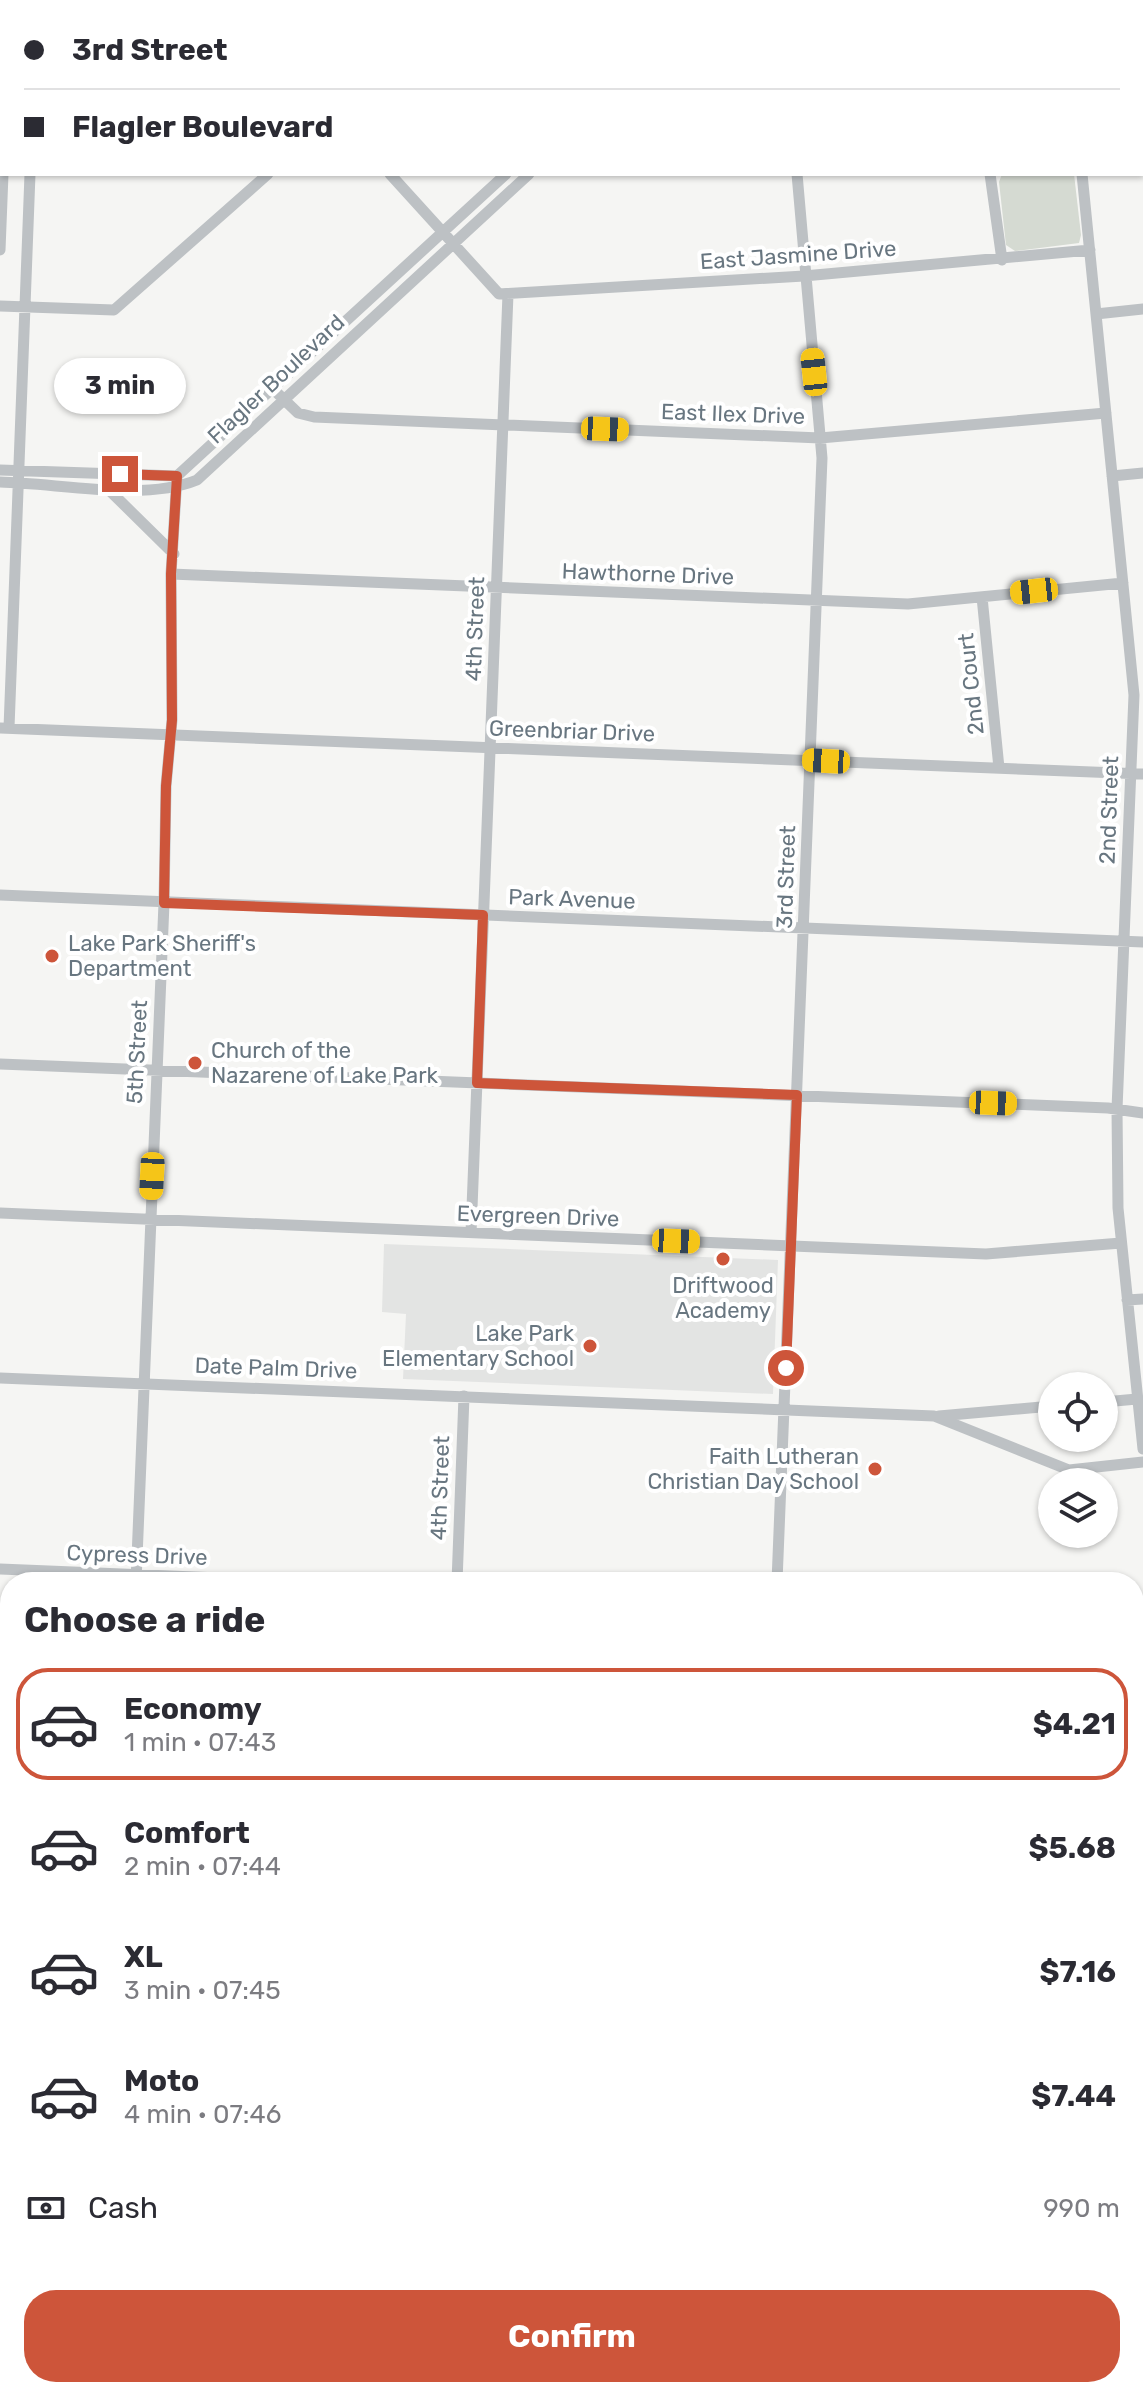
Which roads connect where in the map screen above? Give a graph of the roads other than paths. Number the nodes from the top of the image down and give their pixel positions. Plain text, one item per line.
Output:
1 (3, 176) edge
2 (30, 176) edge
3 (266, 176) edge
4 (392, 176) edge
5 (504, 176) edge
6 (527, 176) edge
7 (797, 176) edge
8 (990, 176) edge
9 (1082, 176) edge
10 (441, 232) junction
11 (451, 243) junction
12 (0, 250) edge
13 (1090, 250) junction
14 (1002, 260) junction
15 (804, 276) junction
16 (508, 294) junction
17 (0, 306) edge
18 (25, 306) junction
19 (1143, 309) edge
20 (1096, 314) junction
21 (273, 389) junction
22 (284, 401) junction
23 (1106, 413) junction
24 (503, 425) junction
25 (820, 438) junction
26 (0, 470) edge
27 (1143, 473) edge
28 (19, 476) junction
29 (1112, 476) junction
30 (0, 482) edge
31 (177, 482) junction
32 (108, 489) junction
33 (174, 554) junction
34 (171, 574) junction
35 (1123, 583) junction
36 (496, 588) junction
37 (982, 597) junction
38 (817, 600) junction
39 (1142, 636) edge
40 (1128, 638) junction
41 (4, 728) edge
42 (170, 735) junction
43 (490, 748) junction
44 (810, 760) junction
45 (999, 768) junction
46 (1137, 774) edge
47 (0, 895) edge
48 (164, 903) junction
49 (483, 915) junction
50 (804, 928) junction
51 (1124, 941) junction
52 (1143, 942) edge
53 (0, 1064) edge
54 (156, 1070) junction
55 (477, 1083) junction
56 (797, 1095) junction
57 (1117, 1109) junction
58 (1143, 1113) edge
59 (0, 1213) edge
60 (150, 1220) junction
61 (471, 1233) junction
62 (1121, 1243) junction
63 (791, 1246) junction
64 (1143, 1299) edge
65 (1127, 1300) junction
66 (0, 1378) edge
67 (144, 1383) junction
68 (464, 1396) junction
69 (1137, 1399) junction
70 (1118, 1401) edge
71 (1038, 1407) edge
72 (784, 1409) junction
73 (934, 1416) junction
74 (1143, 1449) edge
75 (1143, 1462) edge
76 (0, 1569) edge
77 (45, 1572) edge
78 (136, 1572) edge
79 (457, 1572) edge
80 (777, 1572) edge

1 - 12 street
2 - 18 street
3 - 18 street
4 - 10 street
5 - 10 street, Flagler Boulevard
6 - 11 street, Flagler Boulevard
7 - 15 street, 3rd Street
8 - 14 street
9 - 13 street, 2nd Street
10 - 11 street
10 - 21 street, Flagler Boulevard
11 - 16 street
11 - 22 street, Flagler Boulevard
13 - 14 street, East Jasmine Drive
13 - 20 street, 2nd Street
14 - 15 street, East Jasmine Drive
15 - 16 street, East Jasmine Drive
15 - 25 street, 3rd Street
16 - 24 street, 4th Street
17 - 18 street
18 - 28 street
19 - 20 street
20 - 23 street, 2nd Street
21 - 22 street, East Ilex Drive
21 - 31 street, Flagler Boulevard
22 - 24 street, East Ilex Drive
22 - 31 street, Flagler Boulevard
23 - 25 street, East Ilex Drive
23 - 29 street, 2nd Street
24 - 25 street, East Ilex Drive
24 - 36 street, 4th Street
25 - 38 street, 3rd Street
26 - 28 street
27 - 29 street
28 - 30 street
28 - 31 street
28 - 32 street
28 - 41 street
29 - 35 street, 2nd Street
31 - 32 street
31 - 33 street, 5th Street
32 - 33 street
33 - 34 street, 5th Street
34 - 36 street, Hawthorne Drive
34 - 42 street, 5th Street
35 - 37 street, Hawthorne Drive
35 - 40 street, 2nd Street
36 - 38 street, Hawthorne Drive
36 - 43 street, 4th Street
37 - 38 street, Hawthorne Drive
37 - 45 street, 2nd Court
38 - 44 street, 3rd Street
39 - 40 street
40 - 46 street, 2nd Street
41 - 42 street, Greenbriar Drive
42 - 43 street, Greenbriar Drive
42 - 48 street, 5th Street
43 - 44 street, Greenbriar Drive
43 - 49 street, 4th Street
44 - 45 street, Greenbriar Drive
44 - 50 street, 3rd Street
45 - 46 street, Greenbriar Drive
46 - 51 street, 2nd Street
47 - 48 street, Park Avenue
48 - 49 street, Park Avenue
48 - 54 street, 5th Street
49 - 50 street, Park Avenue
49 - 55 street, 4th Street
50 - 51 street, Park Avenue
50 - 56 street, 3rd Street
51 - 52 street, Park Avenue
51 - 57 street, 2nd Street
53 - 54 street
54 - 55 street
54 - 60 street, 5th Street
55 - 56 street
55 - 61 street, 4th Street
56 - 57 street
56 - 63 street, 3rd Street
57 - 58 street
57 - 62 street, 2nd Street
59 - 60 street, Evergreen Drive
60 - 61 street, Evergreen Drive
60 - 67 street, 5th Street
61 - 63 street, Evergreen Drive
62 - 63 street, Evergreen Drive
62 - 65 street, 2nd Street
63 - 72 street, 3rd Street
64 - 65 street
65 - 69 street, 2nd Street
66 - 67 street, Date Palm Drive
67 - 68 street, Date Palm Drive
67 - 78 street, 5th Street
68 - 72 street, Date Palm Drive
68 - 79 street, 4th Street
69 - 70 street
69 - 74 street, 2nd Street
71 - 73 street, Date Palm Drive
72 - 73 street, Date Palm Drive
72 - 80 street, 3rd Street
73 - 75 street, Date Palm Drive
76 - 77 street, Cypress Drive

